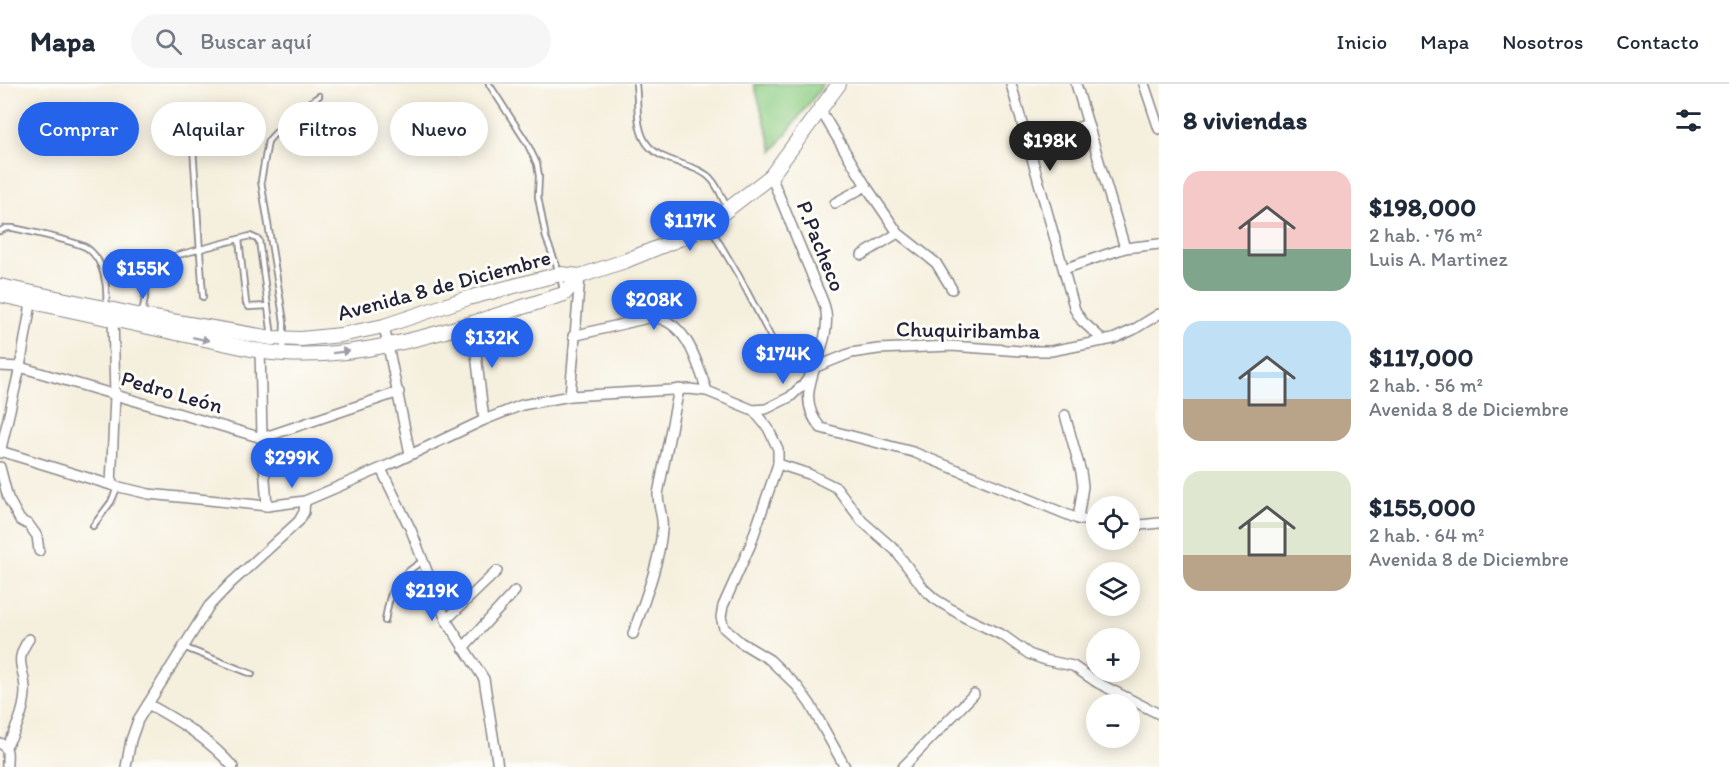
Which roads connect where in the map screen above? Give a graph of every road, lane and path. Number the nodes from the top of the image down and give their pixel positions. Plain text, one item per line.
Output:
1 (489, 84) edge
2 (636, 84) edge
3 (839, 84) edge
4 (1011, 84) edge
5 (1077, 84) edge
6 (1144, 84) edge
7 (319, 96) dead end
8 (820, 111) junction
9 (1088, 124) junction
10 (1159, 129) edge
11 (1029, 145) junction
12 (194, 156) edge
13 (771, 176) junction
14 (866, 186) junction
15 (835, 202) dead end
16 (729, 209) junction
17 (708, 225) junction
18 (0, 231) edge
19 (898, 233) junction
20 (239, 239) junction
21 (1159, 244) edge
22 (1125, 248) junction
23 (200, 250) junction
24 (862, 255) dead end
25 (1064, 269) junction
26 (560, 274) junction
27 (580, 276) junction
28 (0, 286) edge
29 (952, 288) dead end
30 (564, 294) junction
31 (0, 296) edge
32 (32, 297) junction
33 (203, 297) dead end
34 (268, 306) junction
35 (111, 313) junction
36 (1159, 314) edge
37 (141, 321) junction
38 (472, 321) junction
39 (384, 326) junction
40 (573, 336) junction
41 (272, 338) junction
42 (1104, 341) junction
43 (388, 346) junction
44 (777, 349) dead end
45 (272, 353) junction
46 (0, 366) edge
47 (20, 367) junction
48 (816, 367) junction
49 (680, 389) junction
50 (706, 391) junction
51 (399, 392) junction
52 (115, 396) junction
53 (570, 396) junction
54 (753, 410) junction
55 (1065, 415) dead end
56 (484, 420) junction
57 (262, 438) junction
58 (0, 452) edge
59 (410, 454) junction
60 (778, 464) junction
61 (0, 467) edge
62 (381, 469) junction
63 (114, 486) junction
64 (305, 501) junction
65 (267, 506) junction
66 (1078, 519) junction
67 (1086, 520) edge
68 (1159, 523) edge
69 (1140, 525) edge
70 (93, 526) dead end
71 (39, 551) dead end
72 (424, 560) junction
73 (497, 571) dead end
74 (515, 591) dead end
75 (385, 621) dead end
76 (446, 621) junction
77 (633, 634) dead end
78 (29, 639) dead end
79 (183, 647) junction
80 (463, 648) junction
81 (252, 674) dead end
82 (974, 694) dead end
83 (148, 704) junction
84 (1159, 714) edge
85 (3, 744) edge
86 (7, 767) edge
87 (126, 767) edge
88 (233, 767) edge
89 (498, 767) edge
90 (845, 767) edge
91 (903, 767) edge

1 - 26 lane
2 - 16 lane
3 - 8 main road, Avenida 8 de Diciembre
4 - 11 street
5 - 9 street
6 - 10 street
7 - 41 lane
8 - 13 main road, Avenida 8 de Diciembre
8 - 14 street
9 - 11 street
9 - 22 street
11 - 25 street
12 - 23 lane
13 - 16 main road, Avenida 8 de Diciembre
13 - 48 street, P.Pacheco
14 - 15 street
14 - 19 street
16 - 17 main road, Avenida 8 de Diciembre
17 - 27 main road, Avenida 8 de Diciembre
17 - 44 lane
18 - 35 lane
19 - 24 street
19 - 29 street
20 - 23 lane
20 - 34 lane
20 - 34 lane
21 - 22 street
22 - 25 street
23 - 33 lane
23 - 37 lane
25 - 42 street
26 - 27 main road, Avenida 8 de Diciembre
26 - 30 lane
26 - 39 main road, Avenida 8 de Diciembre
27 - 30 main road, Avenida 8 de Diciembre
27 - 40 street
28 - 32 main road, Avenida 8 de Diciembre
30 - 38 main road, Avenida 8 de Diciembre
31 - 32 main road, Avenida 8 de Diciembre
32 - 35 main road, Avenida 8 de Diciembre
32 - 47 street
34 - 41 lane
35 - 37 main road, Avenida 8 de Diciembre
35 - 52 street
36 - 42 street, Chuquiribamba
37 - 41 main road, Avenida 8 de Diciembre
37 -> 45 main road, Avenida 8 de Diciembre
38 - 43 main road, Avenida 8 de Diciembre
38 - 56 street
39 - 41 main road, Avenida 8 de Diciembre
39 - 43 street
40 - 50 street
40 - 53 street
41 - 45 street
41 - 45 lane
42 - 48 street, Chuquiribamba
45 -> 43 main road, Avenida 8 de Diciembre
43 - 51 street
45 - 57 street
46 - 47 street, Pedro León
47 - 52 street, Pedro León
47 - 58 street
48 - 54 street, Chuquiribamba
48 - 66 street, P.Pacheco
49 - 50 street
49 - 53 street
49 - 77 street
50 - 54 street
51 - 57 street
51 - 59 street
52 - 57 street, Pedro León
52 - 63 street
53 - 56 street
54 - 60 street
55 - 66 street
56 - 59 street
57 - 65 street
58 - 63 street
59 - 62 street
60 - 84 street
60 - 90 street
61 - 71 street
62 - 64 street
62 - 72 street
63 - 65 street
63 - 70 lane
64 - 65 street
64 - 79 street
66 - 67 street, P.Pacheco
68 - 69 street
72 - 75 lane
72 - 76 street
73 - 76 street
74 - 80 street
76 - 80 street
78 - 85 street
79 - 81 lane
79 - 83 street
80 - 89 street
82 - 91 street
83 - 87 street
83 - 88 street
85 - 86 street

